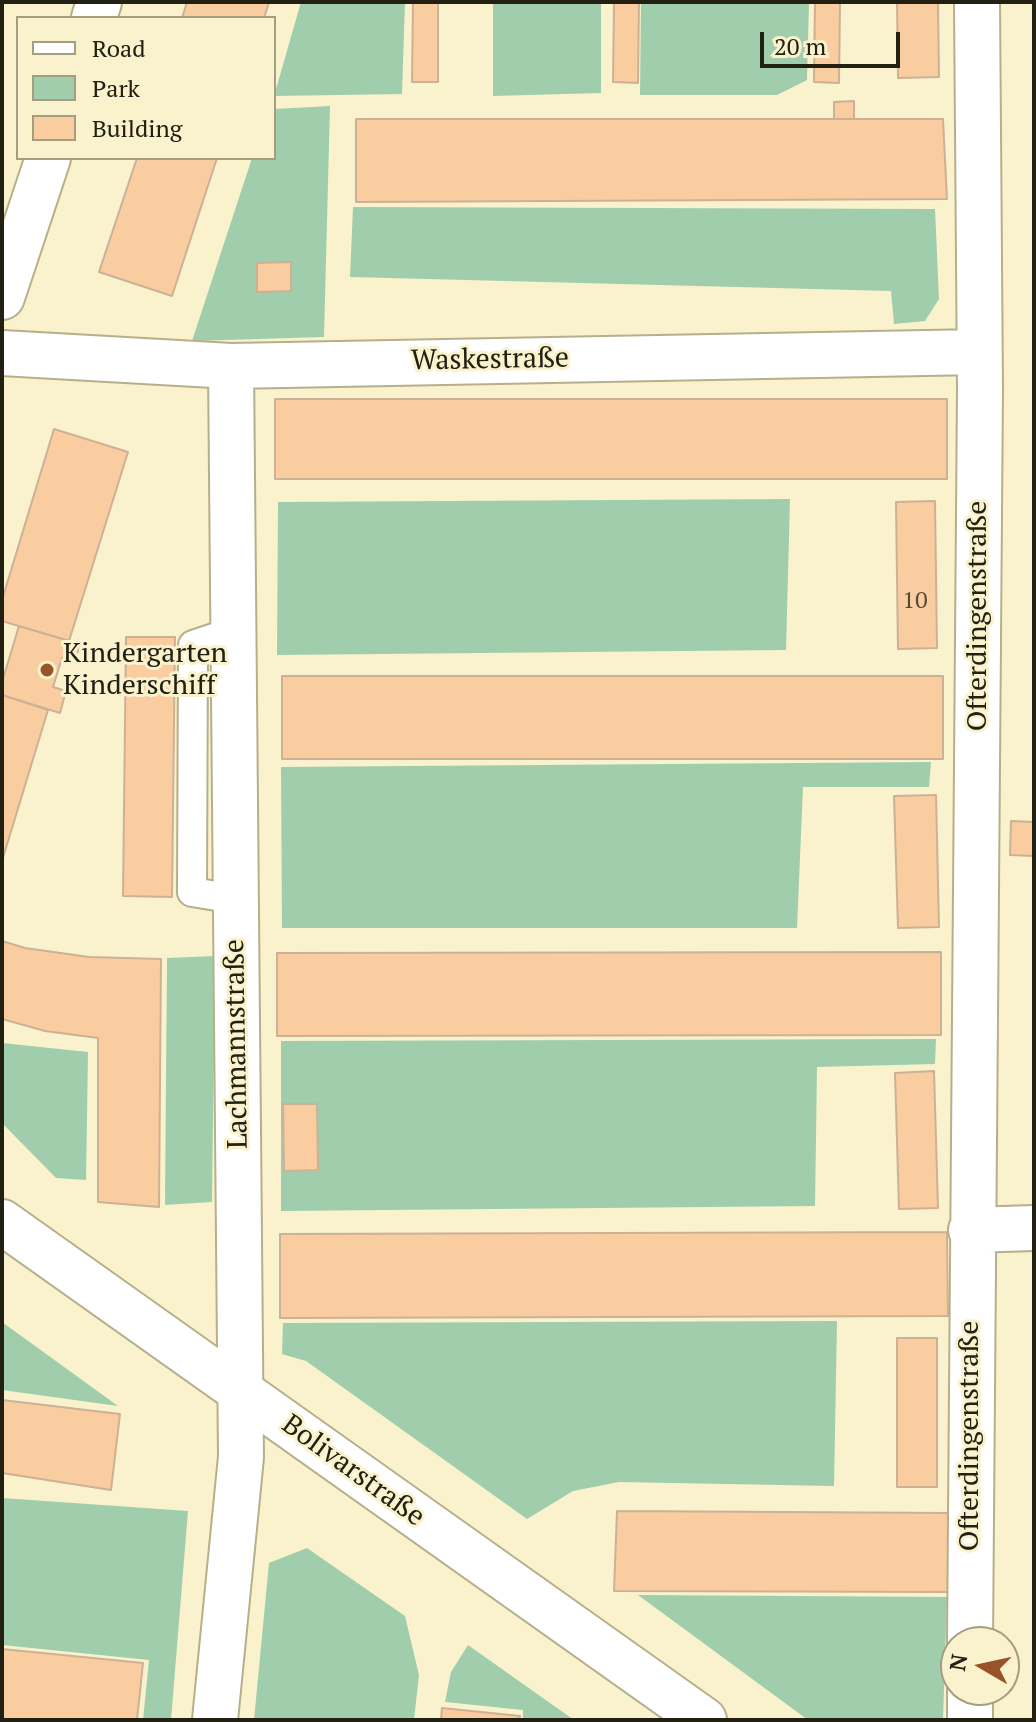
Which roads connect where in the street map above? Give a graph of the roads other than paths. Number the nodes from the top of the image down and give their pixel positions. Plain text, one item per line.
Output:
1 (977, 2) edge
2 (47, 160) edge
3 (2, 297) edge
4 (979, 352) junction
5 (2, 353) edge
6 (231, 366) junction
7 (2, 1222) edge
8 (1034, 1228) edge
9 (971, 1230) junction
10 (240, 1389) junction
11 (970, 1626) edge
12 (215, 1720) edge
13 (704, 1720) edge

1 - 4 street, Ofterdingenstraße
2 - 3 street
4 - 6 street, Waskestraße
4 - 9 street, Ofterdingenstraße
5 - 6 street, Waskestraße
6 - 10 street, Lachmannstraße
7 - 10 street, Bolivarstraße
8 - 9 street
9 - 11 street, Ofterdingenstraße
10 - 12 street, Lachmannstraße
10 - 13 street, Bolivarstraße

